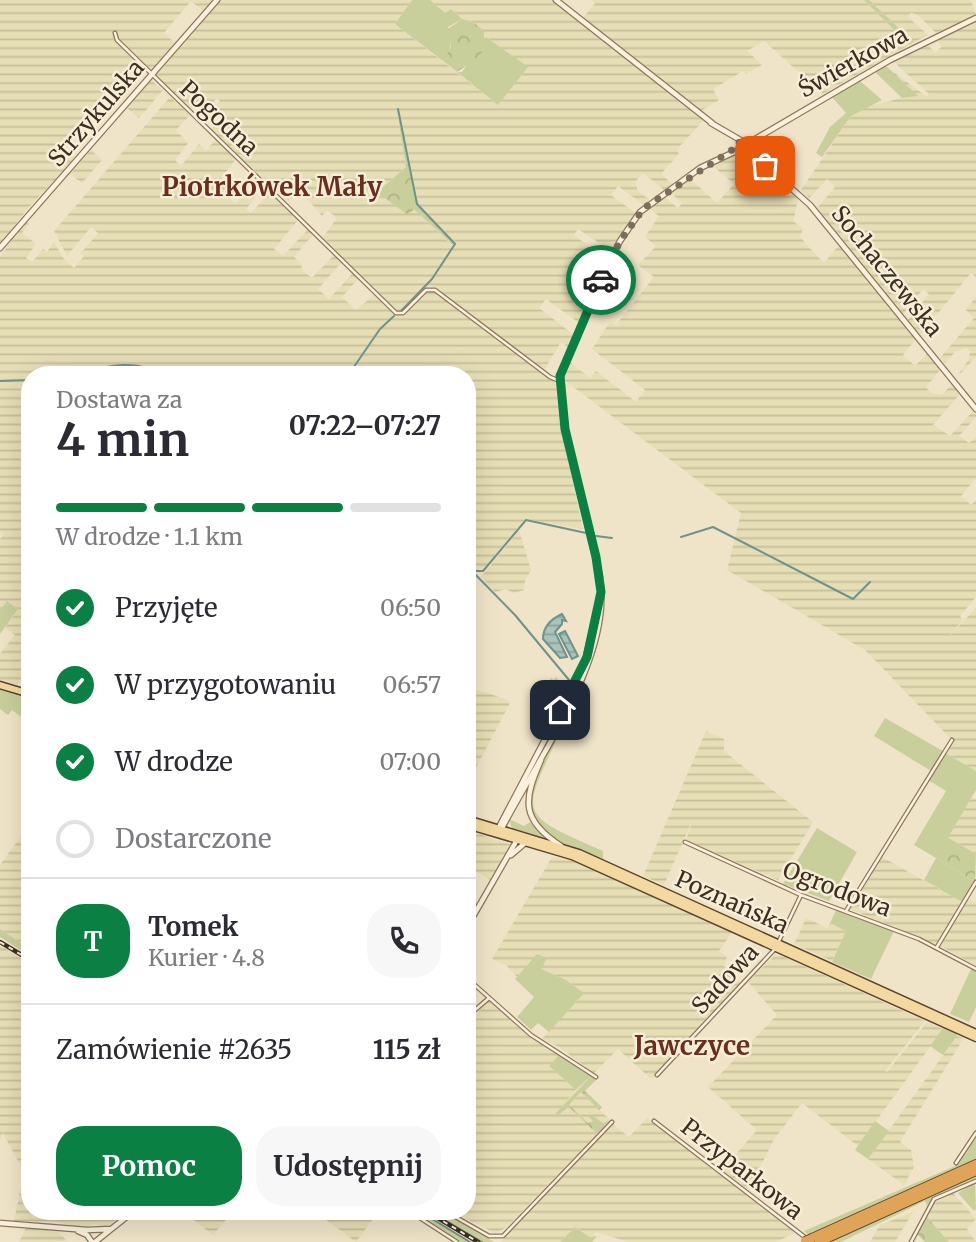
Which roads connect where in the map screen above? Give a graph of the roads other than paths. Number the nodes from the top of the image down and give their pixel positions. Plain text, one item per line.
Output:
1 (217, 0) edge
2 (556, 0) edge
3 (976, 18) edge
4 (115, 33) dead end
5 (151, 76) junction
6 (740, 146) junction
7 (0, 248) edge
8 (560, 381) junction
9 (976, 409) edge
10 (601, 592) junction
11 (0, 685) edge
12 (21, 691) edge
13 (553, 734) junction
14 (952, 740) dead end
15 (506, 820) junction
16 (476, 822) edge
17 (476, 826) edge
18 (499, 830) junction
19 (517, 835) junction
20 (685, 842) dead end
21 (532, 843) junction
22 (562, 847) junction
23 (500, 870) junction
24 (976, 882) edge
25 (801, 895) junction
26 (476, 911) edge
27 (846, 911) junction
28 (777, 945) junction
29 (937, 947) junction
30 (976, 969) edge
31 (476, 987) edge
32 (489, 998) junction
33 (476, 1009) edge
34 (976, 1035) edge
35 (657, 1075) dead end
36 (596, 1077) dead end
37 (654, 1121) dead end
38 (612, 1122) dead end
39 (976, 1133) edge
40 (956, 1163) dead end
41 (976, 1164) edge
42 (976, 1171) edge
43 (976, 1181) edge
44 (122, 1220) edge
45 (423, 1220) edge
46 (463, 1220) edge
47 (0, 1223) edge
48 (88, 1232) junction
49 (100, 1233) junction
50 (94, 1241) edge
51 (810, 1241) edge
52 (457, 1242) edge
53 (911, 1242) edge

1 - 5 street, Strzykulska
2 - 6 street, Sochaczewska
3 - 6 street, Świerkowa
4 - 5 street, Pogodna
5 - 7 street, Strzykulska
5 - 8 street, Pogodna
6 - 8 street, Świerkowa
6 - 9 street, Sochaczewska
8 - 10 street, Świerkowa
10 - 13 street, Świerkowa
10 - 18 street, Świerkowa
11 - 12 main road
13 - 15 street, Świerkowa
13 - 22 street
14 - 27 street
15 - 18 street, Świerkowa
15 - 19 street
16 - 18 main road, Poznańska
17 - 18 main road, Poznańska
18 - 19 main road, Poznańska
19 - 21 main road, Poznańska
19 - 22 main road, Poznańska
19 - 23 street
20 - 25 street, Ogrodowa
21 - 23 street
21 - 28 main road, Poznańska
22 - 28 main road, Poznańska
23 - 26 street
24 - 29 street
25 - 27 street, Ogrodowa
25 - 28 street, Sadowa
27 - 29 street, Ogrodowa
28 - 34 main road, Poznańska
28 - 35 street, Sadowa
29 - 30 street, Ogrodowa
31 - 32 street
32 - 33 street
32 - 36 street
37 - 51 street, Przyparkowa
38 - 46 street
39 - 40 street
41 - 51 highway
42 - 51 highway
43 - 53 street
44 - 49 street
45 - 52 street
47 - 48 street
48 - 49 street
48 - 50 street
49 - 50 street

